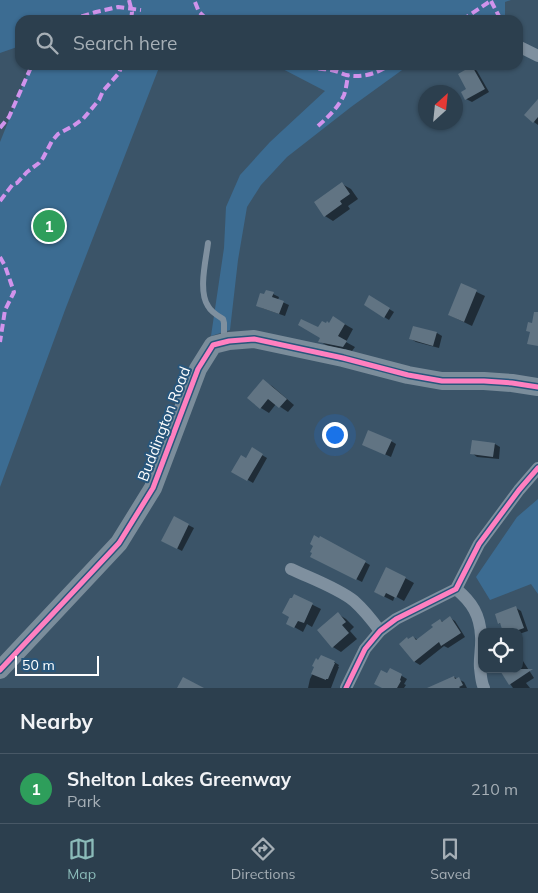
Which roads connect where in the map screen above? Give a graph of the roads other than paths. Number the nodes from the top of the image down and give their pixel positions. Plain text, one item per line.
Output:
1 (523, 48) edge
2 (538, 56) edge
3 (208, 243) dead end
4 (224, 342) junction
5 (538, 387) edge
6 (538, 468) edge
7 (538, 483) edge
8 (520, 490) junction
9 (291, 569) dead end
10 (456, 589) junction
11 (380, 630) junction
12 (0, 670) edge
13 (346, 688) edge
14 (484, 688) edge

1 - 2 street
3 - 4 lane
4 - 5 street
4 - 12 street, Buddington Road
6 - 8 street
7 - 8 street
8 - 10 street
9 - 11 street
10 - 11 street
10 - 14 street
11 - 13 street

